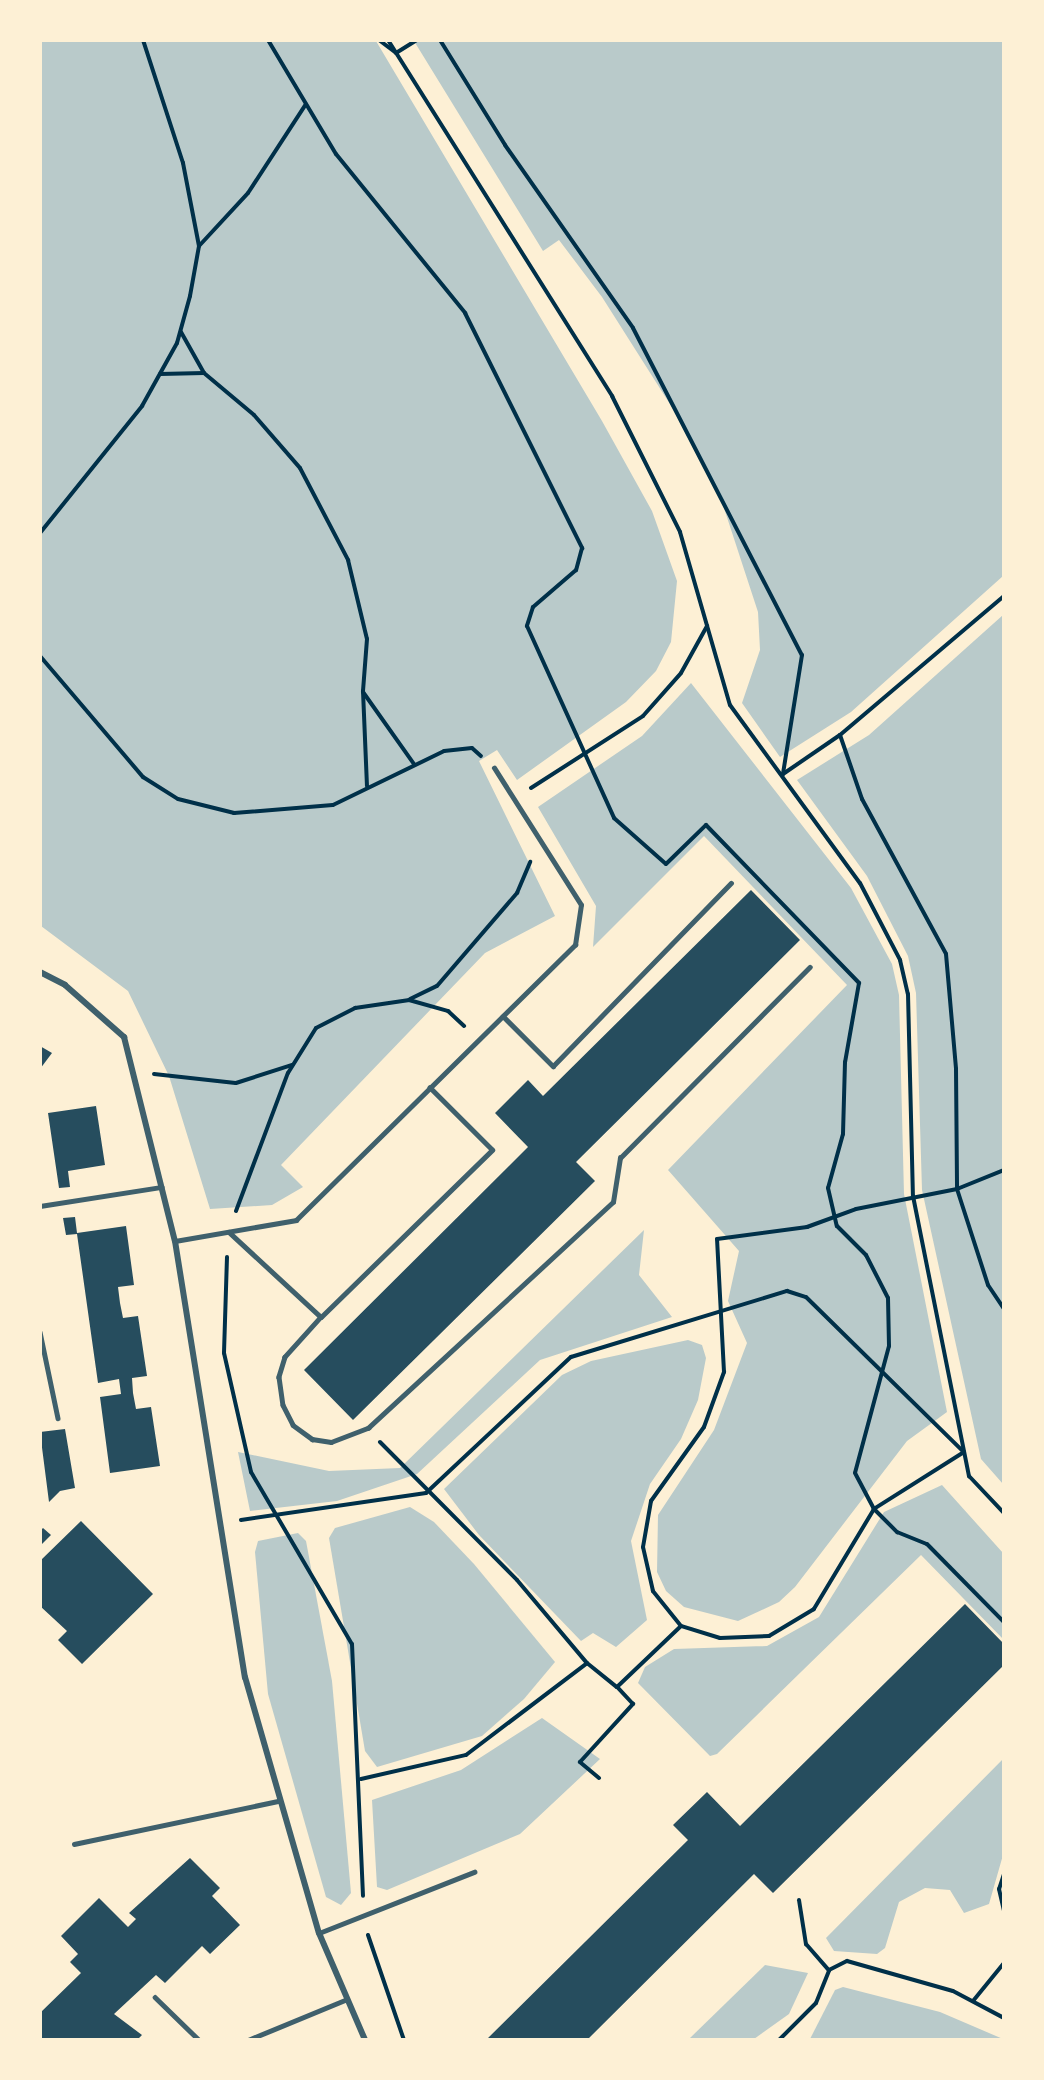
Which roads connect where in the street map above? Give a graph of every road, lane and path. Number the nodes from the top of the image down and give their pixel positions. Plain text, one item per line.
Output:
1 (144, 40) edge
2 (268, 40) edge
3 (379, 40) edge
4 (388, 40) edge
5 (417, 40) edge
6 (440, 40) edge
7 (396, 53) junction
8 (306, 104) junction
9 (199, 246) junction
10 (180, 332) junction
11 (204, 373) junction
12 (159, 374) junction
13 (40, 533) edge
14 (1004, 596) edge
15 (707, 626) junction
16 (40, 656) edge
17 (363, 691) junction
18 (840, 735) junction
19 (585, 753) junction
20 (414, 764) junction
21 (494, 768) joint
22 (783, 775) junction
23 (367, 786) junction
24 (514, 797) junction
25 (540, 838) junction
26 (731, 883) dead end
27 (810, 967) dead end
28 (40, 972) edge
29 (409, 1000) junction
30 (503, 1016) junction
31 (479, 1040) junction
32 (293, 1065) junction
33 (132, 1072) junction
34 (430, 1088) junction
35 (1004, 1170) edge
36 (162, 1187) junction
37 (957, 1189) junction
38 (913, 1196) junction
39 (40, 1206) edge
40 (834, 1217) junction
41 (229, 1232) junction
42 (175, 1241) junction
43 (1004, 1309) edge
44 (718, 1313) junction
45 (321, 1317) junction
46 (40, 1332) edge
47 (882, 1375) junction
48 (58, 1418) dead end
49 (368, 1428) junction
50 (964, 1452) junction
51 (426, 1492) junction
52 (874, 1509) junction
53 (1004, 1513) edge
54 (274, 1516) junction
55 (217, 1523) junction
56 (1004, 1622) edge
57 (681, 1626) junction
58 (587, 1663) junction
59 (617, 1687) junction
60 (599, 1778) dead end
61 (361, 1779) junction
62 (278, 1801) junction
63 (74, 1844) dead end
64 (474, 1872) dead end
65 (1004, 1874) edge
66 (799, 1900) dead end
67 (1004, 1910) edge
68 (363, 1915) junction
69 (320, 1933) junction
70 (1004, 1963) edge
71 (829, 1970) junction
72 (155, 1997) dead end
73 (345, 2000) junction
74 (973, 2001) junction
75 (1004, 2018) edge
76 (199, 2040) edge
77 (248, 2040) edge
78 (365, 2040) edge
79 (404, 2040) edge
80 (778, 2040) edge

1 - 9 path
2 - 8 path
3 - 7 path
4 - 7 path
5 - 7 path
6 - 22 path
7 - 15 path
8 - 9 path
8 - 19 path
9 - 10 path
10 - 11 path
10 - 12 path
11 - 12 path
11 - 17 path
12 - 13 path
14 - 18 path
15 - 19 path
15 - 22 path
16 - 23 path
17 - 20 path
17 - 23 path
18 - 22 path
18 - 37 path
19 - 24 path
19 - 40 path
20 - 21 path
20 - 23 path
21 - 24 lane
22 - 38 path
24 - 25 lane
25 - 29 path
25 - 30 lane
26 - 30 lane
27 - 49 lane
28 - 33 street
29 - 31 path
29 - 32 path
30 - 31 lane
31 - 34 lane
32 - 33 path
32 - 41 path
33 - 36 street
34 - 41 lane
34 - 45 lane
35 - 37 path
36 - 39 lane
36 - 42 street
37 - 38 path
37 - 43 path
38 - 40 path
38 - 50 path
40 - 44 path
40 - 47 path
41 - 42 lane
41 - 45 lane
41 - 54 path
42 - 55 street
44 - 47 path
44 - 51 path
44 - 57 path
45 - 49 lane
46 - 48 lane
47 - 50 path
47 - 52 path
49 - 51 path
50 - 52 path
50 - 53 path
51 - 54 path
51 - 58 path
52 - 56 path
52 - 57 path
54 - 55 path
54 - 61 path
55 - 62 street
57 - 59 path
58 - 59 path
58 - 61 path
59 - 60 path
61 - 68 path
62 - 63 lane
62 - 69 street
64 - 68 lane
65 - 67 path
66 - 71 path
68 - 69 lane
68 - 79 path
69 - 73 street
70 - 74 path
71 - 74 path
71 - 80 path
72 - 76 lane
73 - 77 lane
73 - 78 street
74 - 75 path

